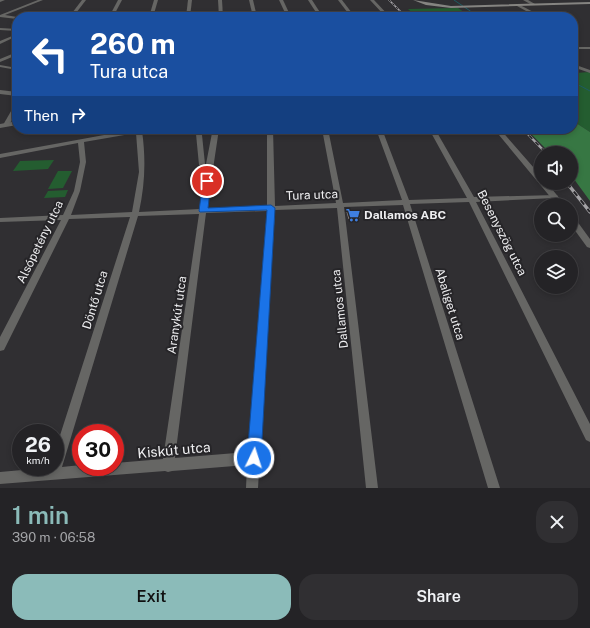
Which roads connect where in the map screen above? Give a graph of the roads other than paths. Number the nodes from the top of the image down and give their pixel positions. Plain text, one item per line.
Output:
1 (3, 0) edge
2 (41, 0) edge
3 (84, 0) edge
4 (120, 0) edge
5 (156, 0) edge
6 (190, 0) edge
7 (220, 0) edge
8 (251, 0) edge
9 (281, 0) edge
10 (310, 0) edge
11 (340, 0) edge
12 (372, 0) edge
13 (415, 0) edge
14 (525, 0) edge
15 (583, 0) edge
16 (0, 1) edge
17 (590, 2) edge
18 (533, 4) junction
19 (518, 5) junction
20 (75, 12) edge
21 (114, 12) edge
22 (152, 12) edge
23 (189, 12) edge
24 (221, 12) edge
25 (254, 12) edge
26 (287, 12) edge
27 (318, 12) edge
28 (349, 12) edge
29 (383, 12) edge
30 (531, 12) edge
31 (0, 16) edge
32 (12, 17) edge
33 (0, 29) edge
34 (12, 30) edge
35 (12, 37) edge
36 (0, 43) edge
37 (578, 48) edge
38 (590, 48) edge
39 (12, 55) edge
40 (0, 61) edge
41 (0, 66) edge
42 (578, 67) edge
43 (12, 68) edge
44 (590, 72) edge
45 (0, 92) edge
46 (12, 93) edge
47 (12, 113) edge
48 (3, 125) edge
49 (122, 134) edge
50 (142, 134) edge
51 (199, 134) edge
52 (215, 134) edge
53 (270, 134) edge
54 (326, 134) edge
55 (381, 134) edge
56 (435, 134) edge
57 (501, 134) edge
58 (81, 142) junction
59 (0, 156) edge
60 (209, 167) junction
61 (534, 173) edge
62 (549, 190) edge
63 (554, 196) joint
64 (472, 198) junction
65 (406, 202) junction
66 (340, 205) junction
67 (271, 208) junction
68 (203, 211) junction
69 (135, 214) junction
70 (66, 217) junction
71 (0, 220) edge
72 (578, 229) edge
73 (590, 245) edge
74 (0, 347) edge
75 (590, 436) edge
76 (64, 442) edge
77 (254, 458) junction
78 (168, 466) junction
79 (64, 473) edge
80 (27, 476) edge
81 (0, 478) edge
82 (252, 488) edge
83 (372, 488) edge
84 (494, 488) edge

1 - 16 street
2 - 31 street
3 - 20 street
4 - 21 street
5 - 22 street
6 - 23 street
7 - 24 street
8 - 25 street
9 - 26 street
10 - 27 street
11 - 28 street
12 - 29 street
13 - 19 main road
14 - 18 street
15 - 17 main road
17 - 18 main road
18 - 19 main road
19 - 30 street
31 - 32 street
33 - 34 street
35 - 36 street
37 - 38 street
39 - 40 street
41 - 43 street
42 - 44 street
45 - 46 street
47 - 48 street
49 - 58 street
50 - 69 street, Döntő utca
51 - 60 street, Aranykút utca
52 - 60 street, Aranykút utca
53 - 67 street
54 - 66 street, Dallamos utca
55 - 65 street, Abaliget utca
56 - 64 street, Besenyszög utca
57 - 61 street
58 - 59 street
58 - 70 street, Alsópetény utca
60 - 68 street, Aranykút utca
62 - 63 street
63 - 64 street, Tura utca
64 - 65 street, Tura utca
64 - 75 street, Besenyszög utca
65 - 66 street, Tura utca
65 - 84 street, Abaliget utca
66 - 67 street, Tura utca
66 - 83 street, Dallamos utca
67 - 68 street, Tura utca
67 - 77 street
68 - 69 street, Tura utca
68 - 78 street, Aranykút utca
69 - 70 street, Tura utca
69 - 76 street, Döntő utca
70 - 71 street, Tura utca
70 - 74 street, Alsópetény utca
72 - 73 street
77 - 78 street, Kiskút utca
77 - 82 street
78 - 79 street, Kiskút utca
80 - 81 street, Kiskút utca

